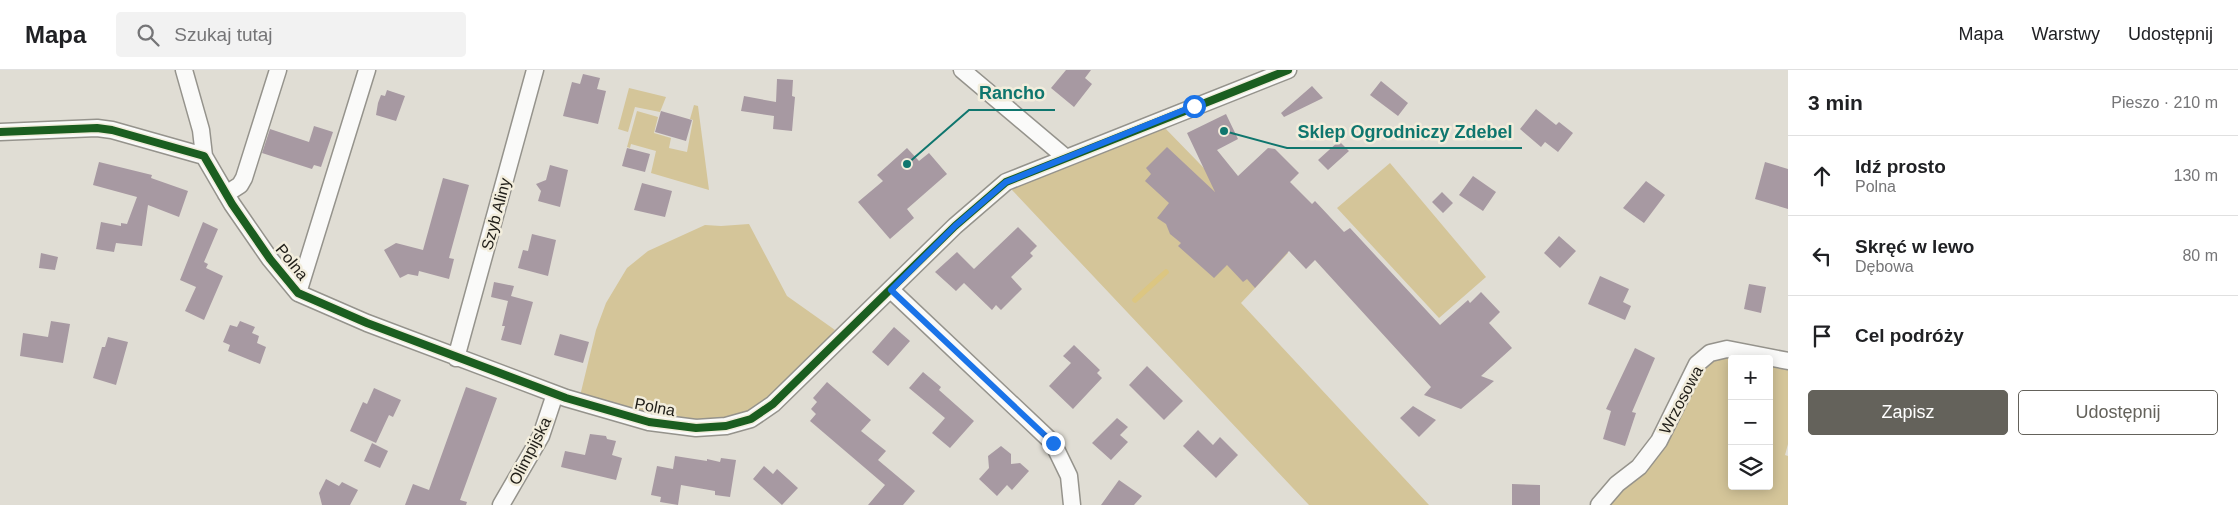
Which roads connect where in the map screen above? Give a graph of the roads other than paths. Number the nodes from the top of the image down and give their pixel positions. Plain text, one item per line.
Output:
1 (184, 70) edge
2 (278, 70) edge
3 (367, 70) edge
4 (534, 70) edge
5 (962, 70) edge
6 (1288, 70) edge
7 (0, 132) edge
8 (204, 156) junction
9 (1065, 158) junction
10 (226, 194) junction
11 (891, 290) junction
12 (298, 293) junction
13 (456, 358) junction
14 (1788, 361) edge
15 (555, 394) junction
16 (500, 505) edge
17 (1072, 505) edge
18 (1600, 505) edge

1 - 8 street
2 - 10 street
3 - 12 street
4 - 13 street, Szyb Aliny
5 - 9 street
6 - 9 street, Polna
7 - 8 street
8 - 10 street, Polna
9 - 11 street, Polna
10 - 12 street, Polna
11 - 15 street, Polna
11 - 17 street
12 - 13 street, Polna
13 - 15 street, Polna
14 - 18 street, Wrzosowa
15 - 16 street, Olimpijska

